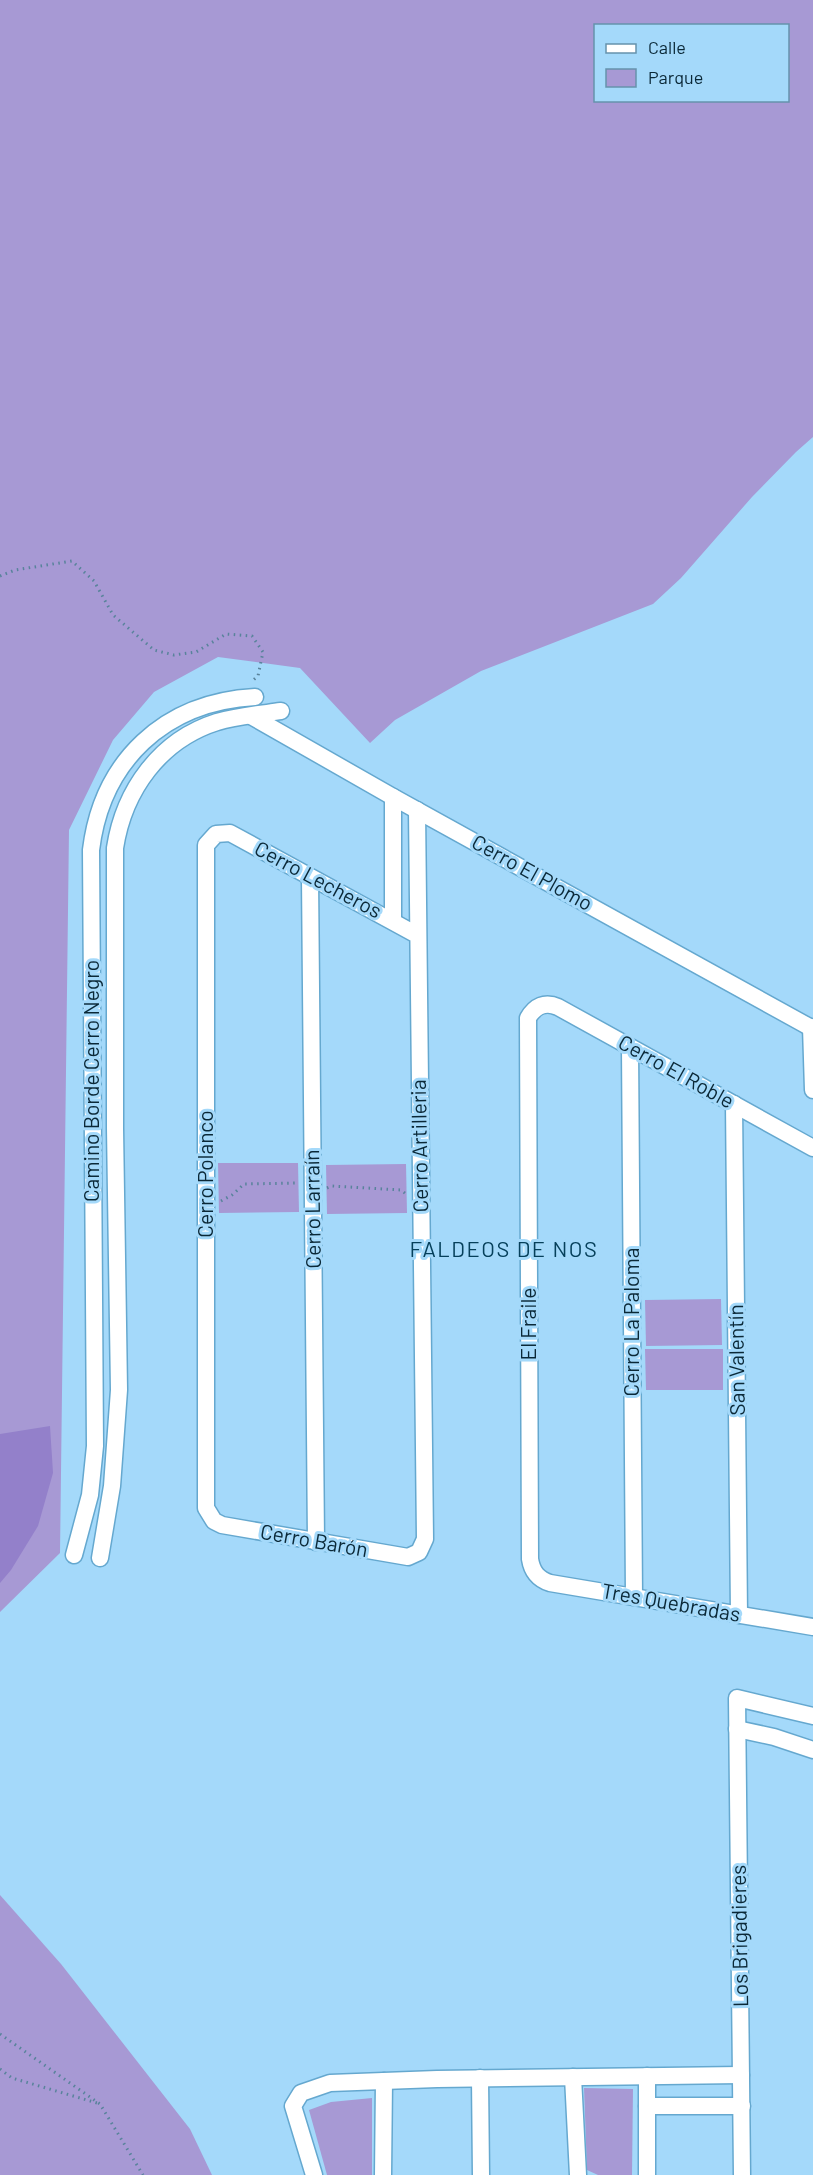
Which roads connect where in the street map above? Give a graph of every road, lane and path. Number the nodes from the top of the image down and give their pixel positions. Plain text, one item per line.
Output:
1 (0, 576) edge
2 (246, 697) joint
3 (282, 711) dead end
4 (251, 716) junction
5 (393, 797) junction
6 (417, 810) junction
7 (216, 834) joint
8 (310, 876) junction
9 (393, 921) junction
10 (417, 935) junction
11 (536, 1007) joint
12 (812, 1028) edge
13 (630, 1047) junction
14 (813, 1090) edge
15 (734, 1104) junction
16 (813, 1148) edge
17 (211, 1517) joint
18 (315, 1542) junction
19 (419, 1552) joint
20 (533, 1571) joint
21 (634, 1597) junction
22 (739, 1615) junction
23 (813, 1627) edge
24 (813, 1716) edge
25 (737, 1730) junction
26 (813, 1750) edge
27 (0, 2034) edge
28 (0, 2069) edge
29 (741, 2075) junction
30 (647, 2076) junction
31 (573, 2077) junction
32 (480, 2078) junction
33 (384, 2081) junction
34 (100, 2104) junction
35 (647, 2106) junction
36 (742, 2106) junction
37 (143, 2175) edge
38 (314, 2175) edge
39 (383, 2175) edge
40 (481, 2175) edge
41 (578, 2175) edge
42 (647, 2175) edge
43 (742, 2175) edge

1 - 2 path
2 - 4 street, Camino Borde Cerro Negro
3 - 4 street, Camino Borde Cerro Negro
4 - 5 street, Cerro El Plomo
5 - 6 street, Cerro El Plomo
5 - 9 street
6 - 10 street, Cerro Artilleria
6 - 12 street, Cerro El Plomo
7 - 8 street, Cerro Lecheros
7 - 17 street, Cerro Polanco
8 - 9 street, Cerro Lecheros
8 - 18 street, Cerro Larraín
9 - 10 street, Cerro Lecheros
10 - 19 street, Cerro Artilleria
11 - 13 street, Cerro El Roble
11 - 20 street, El Fraile
12 - 14 street
13 - 15 street, Cerro El Roble
13 - 21 street, Cerro La Paloma
15 - 16 street, Cerro El Roble
15 - 22 street, San Valentín
17 - 18 street, Cerro Barón
18 - 19 street, Cerro Barón
20 - 21 street, Tres Quebradas
21 - 22 street, Tres Quebradas
22 - 23 street, Tres Quebradas
24 - 25 street, Los Brigadieres
25 - 26 street
25 - 29 street, Los Brigadieres
27 - 34 path
28 - 34 path
29 - 30 street
29 - 36 street, Los Brigadieres
30 - 31 street
30 - 35 street
31 - 32 street
31 - 41 street
32 - 33 street
32 - 40 street
33 - 38 street
33 - 39 street
34 - 37 path
35 - 36 street
35 - 42 street
36 - 43 street, Los Brigadieres

